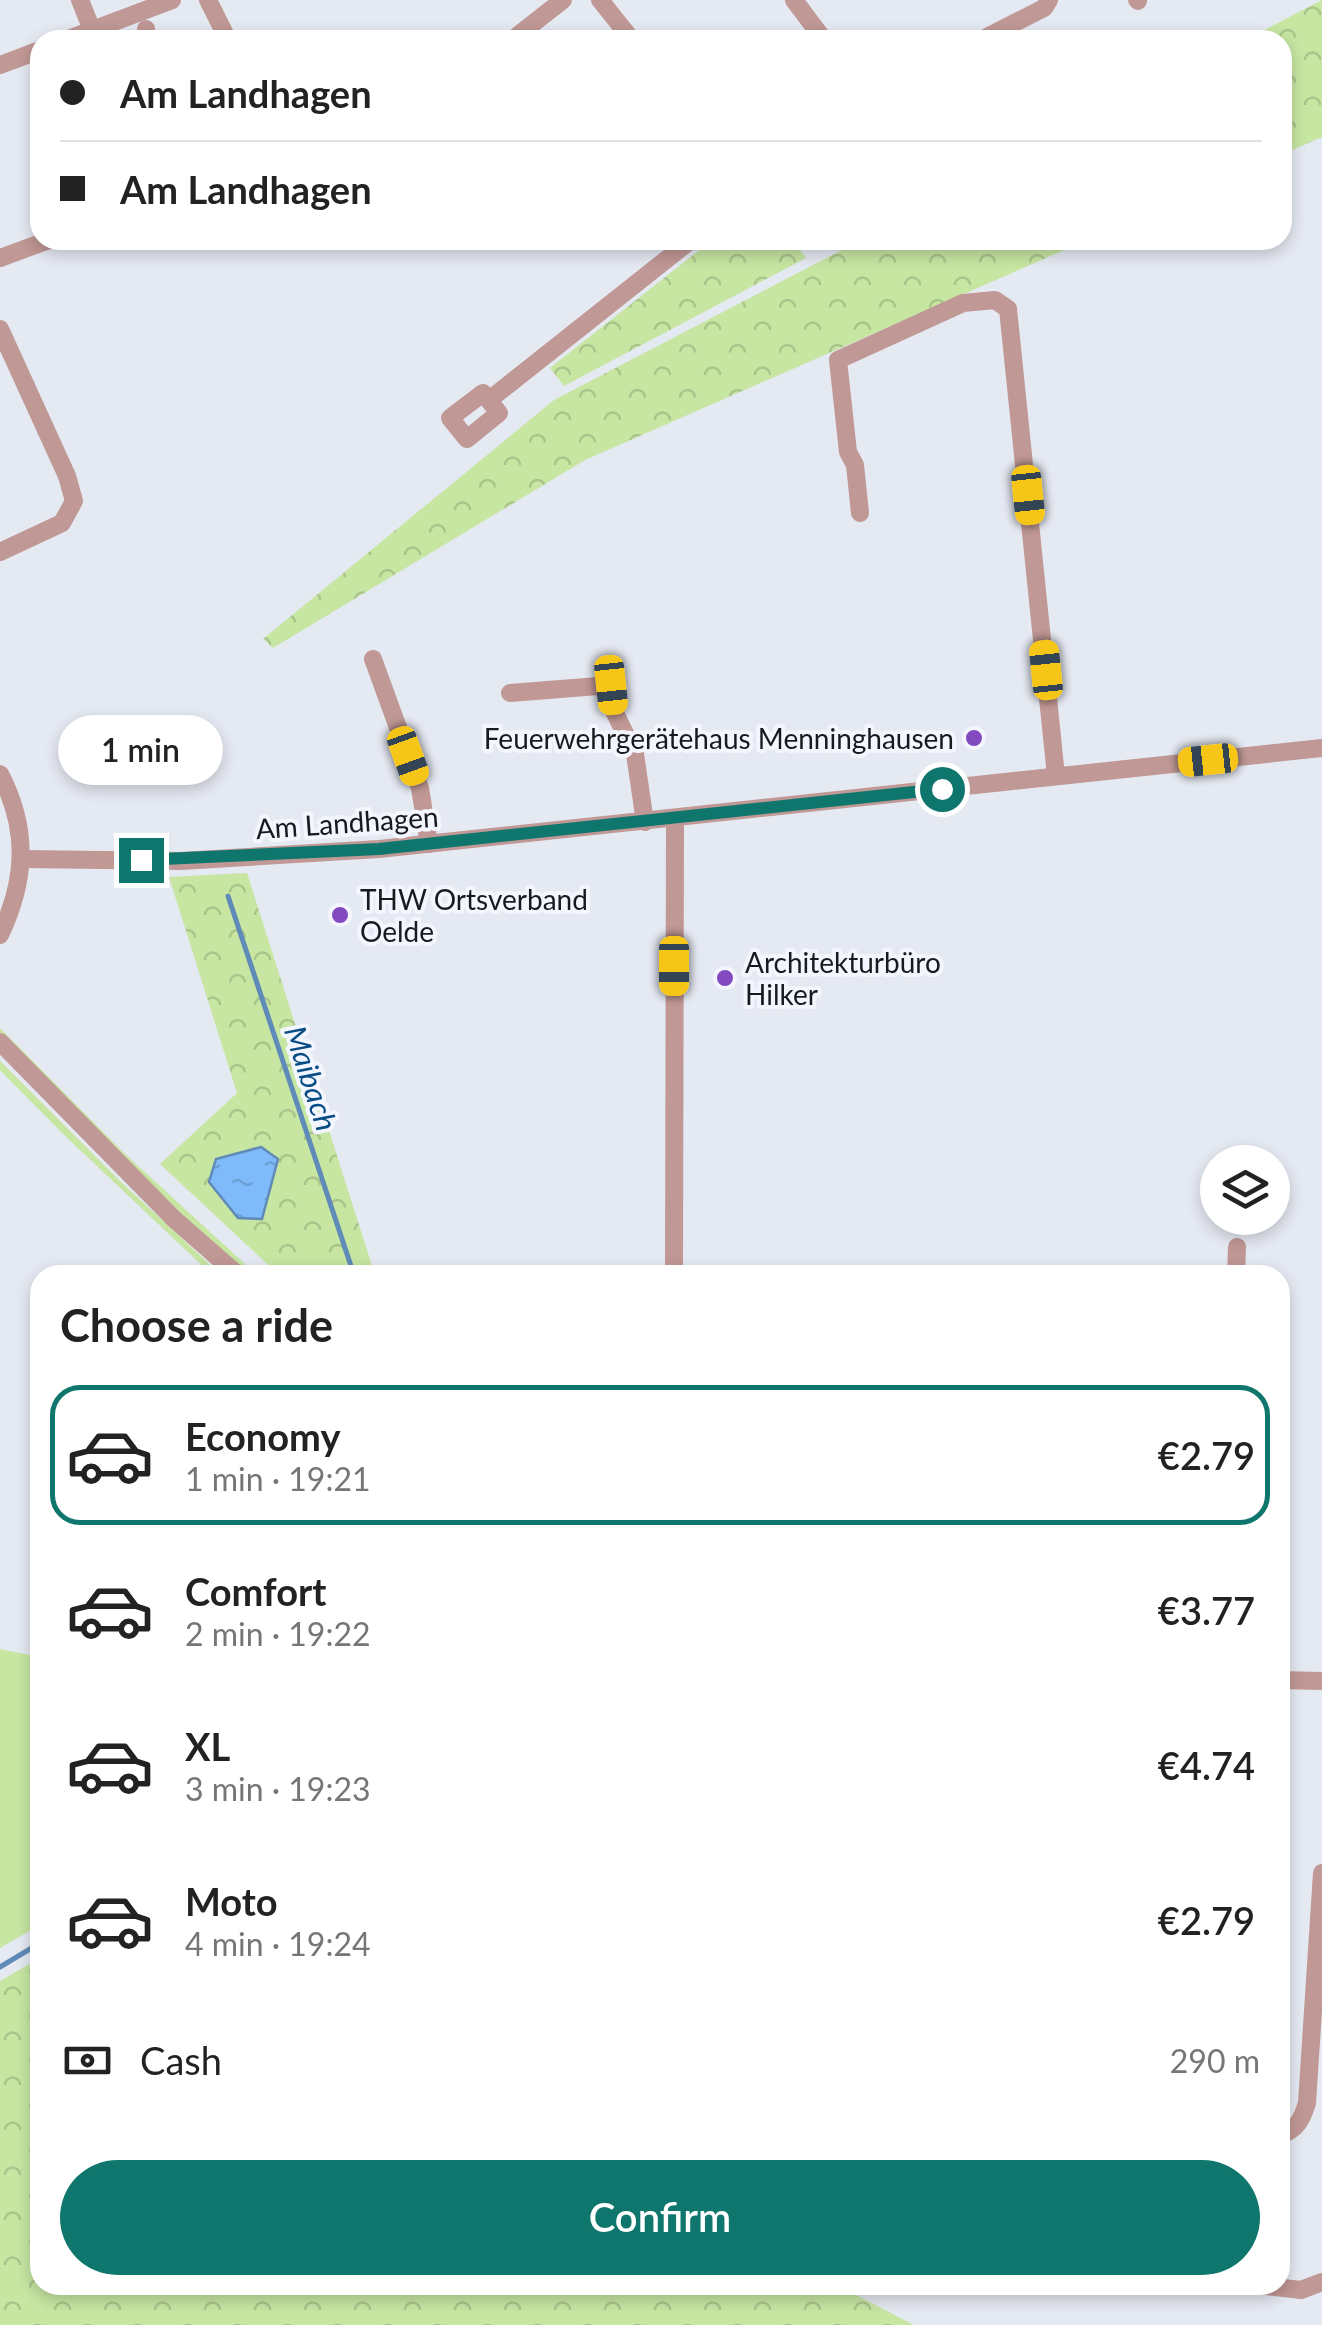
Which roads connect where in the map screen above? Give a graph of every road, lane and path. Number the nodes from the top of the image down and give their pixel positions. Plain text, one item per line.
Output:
1 (80, 0) edge
2 (172, 0) edge
3 (208, 0) edge
4 (564, 0) edge
5 (600, 0) edge
6 (794, 0) edge
7 (1048, 0) edge
8 (92, 30) joint
9 (223, 30) edge
10 (525, 30) edge
11 (624, 30) edge
12 (816, 30) edge
13 (1001, 30) edge
14 (30, 54) edge
15 (0, 65) edge
16 (30, 247) edge
17 (678, 250) edge
18 (0, 258) edge
19 (0, 329) edge
20 (488, 400) dead end
21 (860, 513) dead end
22 (0, 552) edge
23 (373, 659) dead end
24 (510, 693) dead end
25 (1322, 748) edge
26 (0, 774) edge
27 (1056, 776) junction
28 (675, 820) junction
29 (645, 822) junction
30 (429, 844) junction
31 (23, 859) junction
32 (0, 936) edge
33 (0, 1042) edge
34 (1237, 1247) dead end
35 (227, 1265) edge
36 (674, 1265) edge
37 (1236, 1265) edge
38 (1290, 1680) edge
39 (1322, 1681) edge
40 (1322, 1873) edge
41 (1290, 2132) edge
42 (1322, 2282) edge
43 (1290, 2289) edge

1 - 8 street
2 - 8 street
3 - 9 street
4 - 10 street
5 - 11 street
6 - 12 street
7 - 13 street
14 - 15 street
16 - 18 street
17 - 20 street
19 - 22 street
21 - 27 street
23 - 30 street
24 - 29 street
25 - 27 street, Am Landhagen
26 - 31 street
27 - 28 street, Am Landhagen
28 - 29 street, Am Landhagen
28 - 36 street
29 - 30 street, Am Landhagen
30 - 31 street, Am Landhagen
31 - 32 street
33 - 35 street
34 - 37 street
38 - 39 street
40 - 41 street
42 - 43 street

